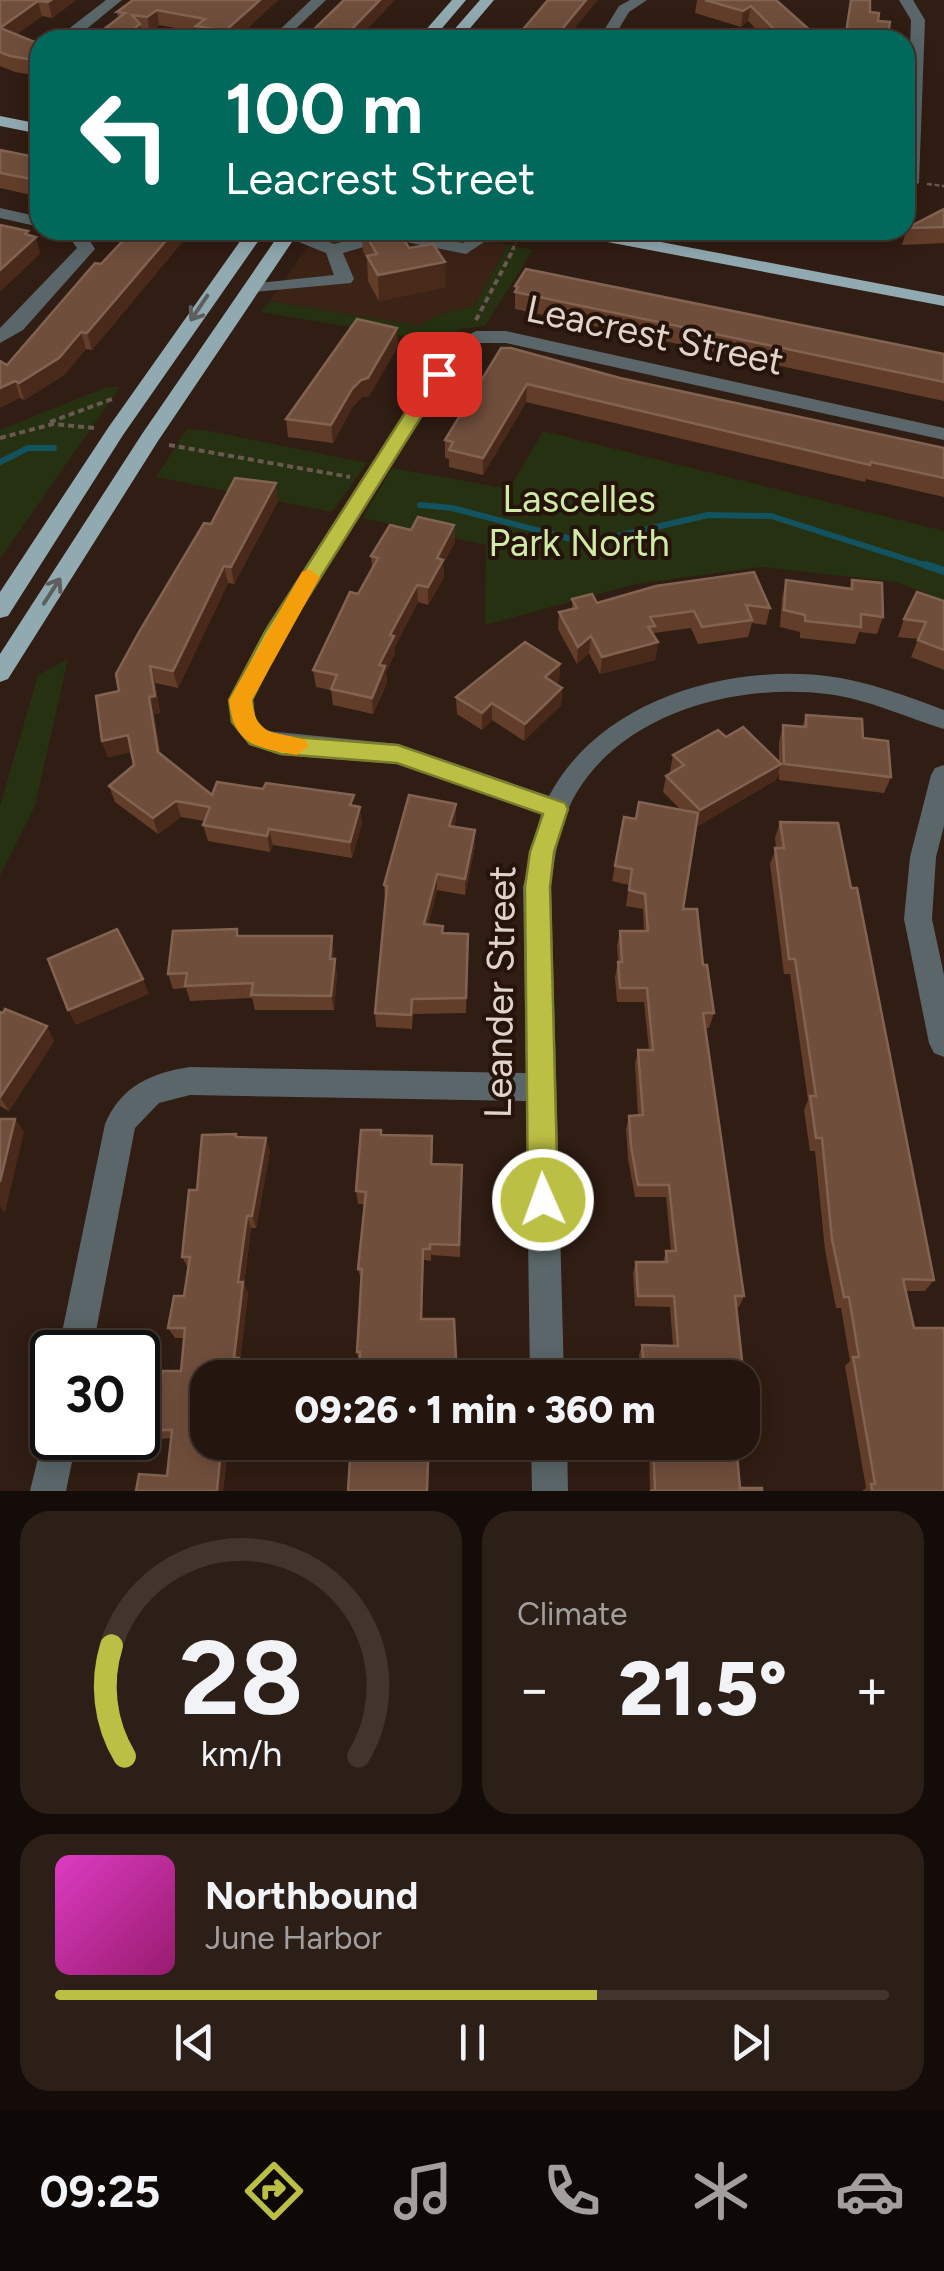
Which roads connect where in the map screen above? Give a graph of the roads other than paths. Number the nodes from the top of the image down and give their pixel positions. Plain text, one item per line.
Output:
1 (115, 0) edge
2 (318, 0) edge
3 (459, 0) edge
4 (487, 0) edge
5 (640, 0) edge
6 (906, 0) edge
7 (76, 30) edge
8 (286, 30) edge
9 (433, 30) edge
10 (461, 30) edge
11 (611, 30) edge
12 (915, 90) edge
13 (0, 110) edge
14 (30, 115) edge
15 (0, 121) edge
16 (30, 127) edge
17 (0, 213) edge
18 (30, 220) edge
19 (82, 240) edge
20 (250, 240) edge
21 (284, 240) edge
22 (310, 240) edge
23 (365, 240) edge
24 (426, 240) edge
25 (479, 240) edge
26 (631, 240) edge
27 (333, 250) junction
28 (250, 288) junction
29 (944, 301) edge
30 (0, 337) edge
31 (944, 434) edge
32 (0, 610) edge
33 (0, 673) edge
34 (944, 720) edge
35 (944, 775) edge
36 (556, 809) junction
37 (944, 1042) edge
38 (539, 1087) junction
39 (79, 1330) edge
40 (547, 1360) edge
41 (54, 1460) edge
42 (549, 1460) edge
43 (48, 1491) edge
44 (550, 1491) edge

1 - 7 street
2 - 8 street
3 - 9 main road
4 - 10 main road
5 - 11 street
6 - 12 street
13 - 14 main road
15 - 16 main road
17 - 18 street
19 - 30 street
20 -> 32 main road
21 - 28 main road
22 - 27 street
23 - 27 street
24 - 25 street
26 - 29 main road
27 - 28 street
33 -> 28 main road
31 - 36 street, Leacrest Street
34 - 36 street, Leander Street
35 - 37 street
36 - 38 street, Leander Street
38 - 39 street
38 - 40 street, Leander Street
41 - 43 street
42 - 44 street

